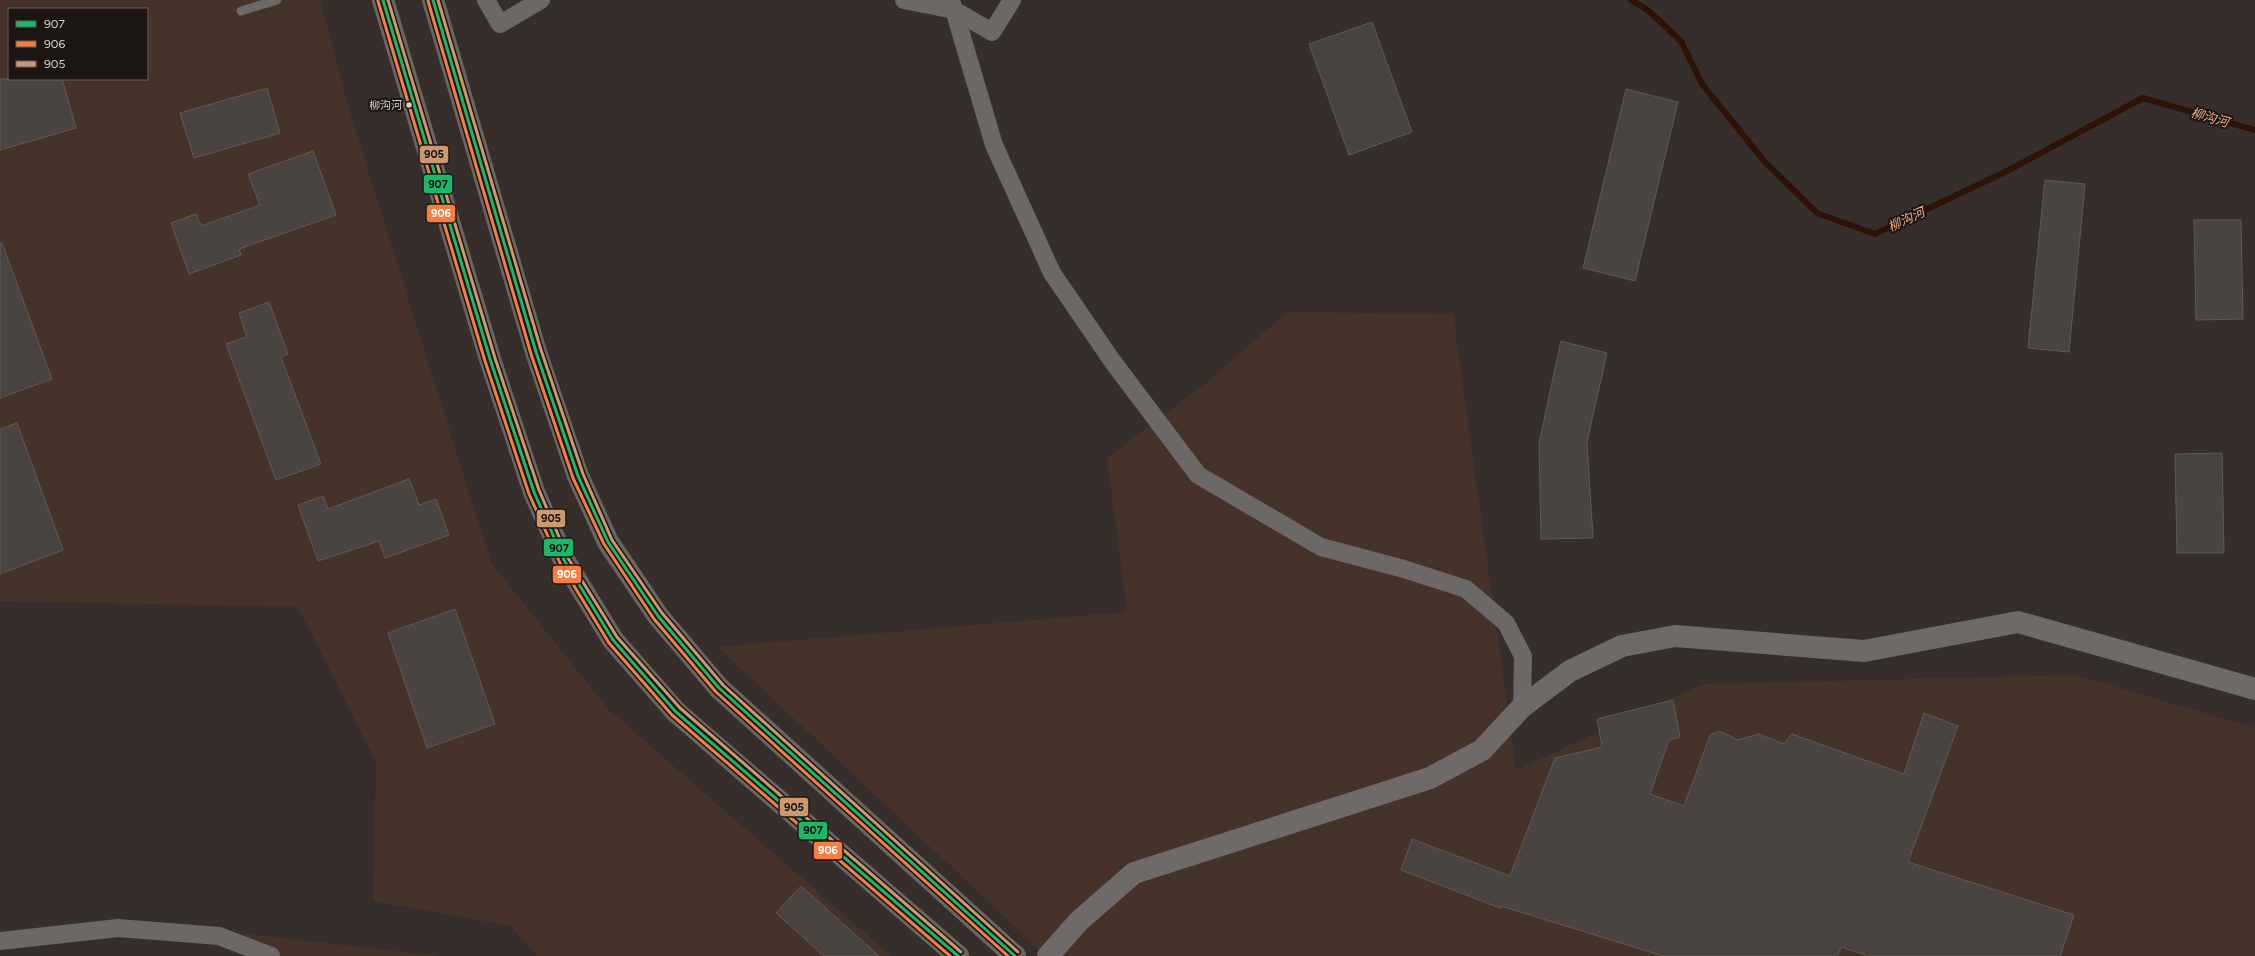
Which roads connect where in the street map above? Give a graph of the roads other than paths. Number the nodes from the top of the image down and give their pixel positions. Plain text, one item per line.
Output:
1 (277, 0) edge
2 (383, 0) edge
3 (433, 0) edge
4 (486, 0) edge
5 (541, 0) edge
6 (904, 0) edge
7 (1012, 0) edge
8 (952, 5) edge
9 (241, 12) dead end
10 (2255, 689) edge
11 (1522, 707) junction
12 (0, 941) edge
13 (271, 956) edge
14 (958, 956) edge
15 (1015, 956) edge
16 (1048, 956) edge

1 - 9 lane
2 - 14 highway
3 - 15 highway
4 - 5 street
6 - 8 street
7 - 8 street
8 - 11 street
10 - 11 street
11 - 16 street
12 - 13 street

